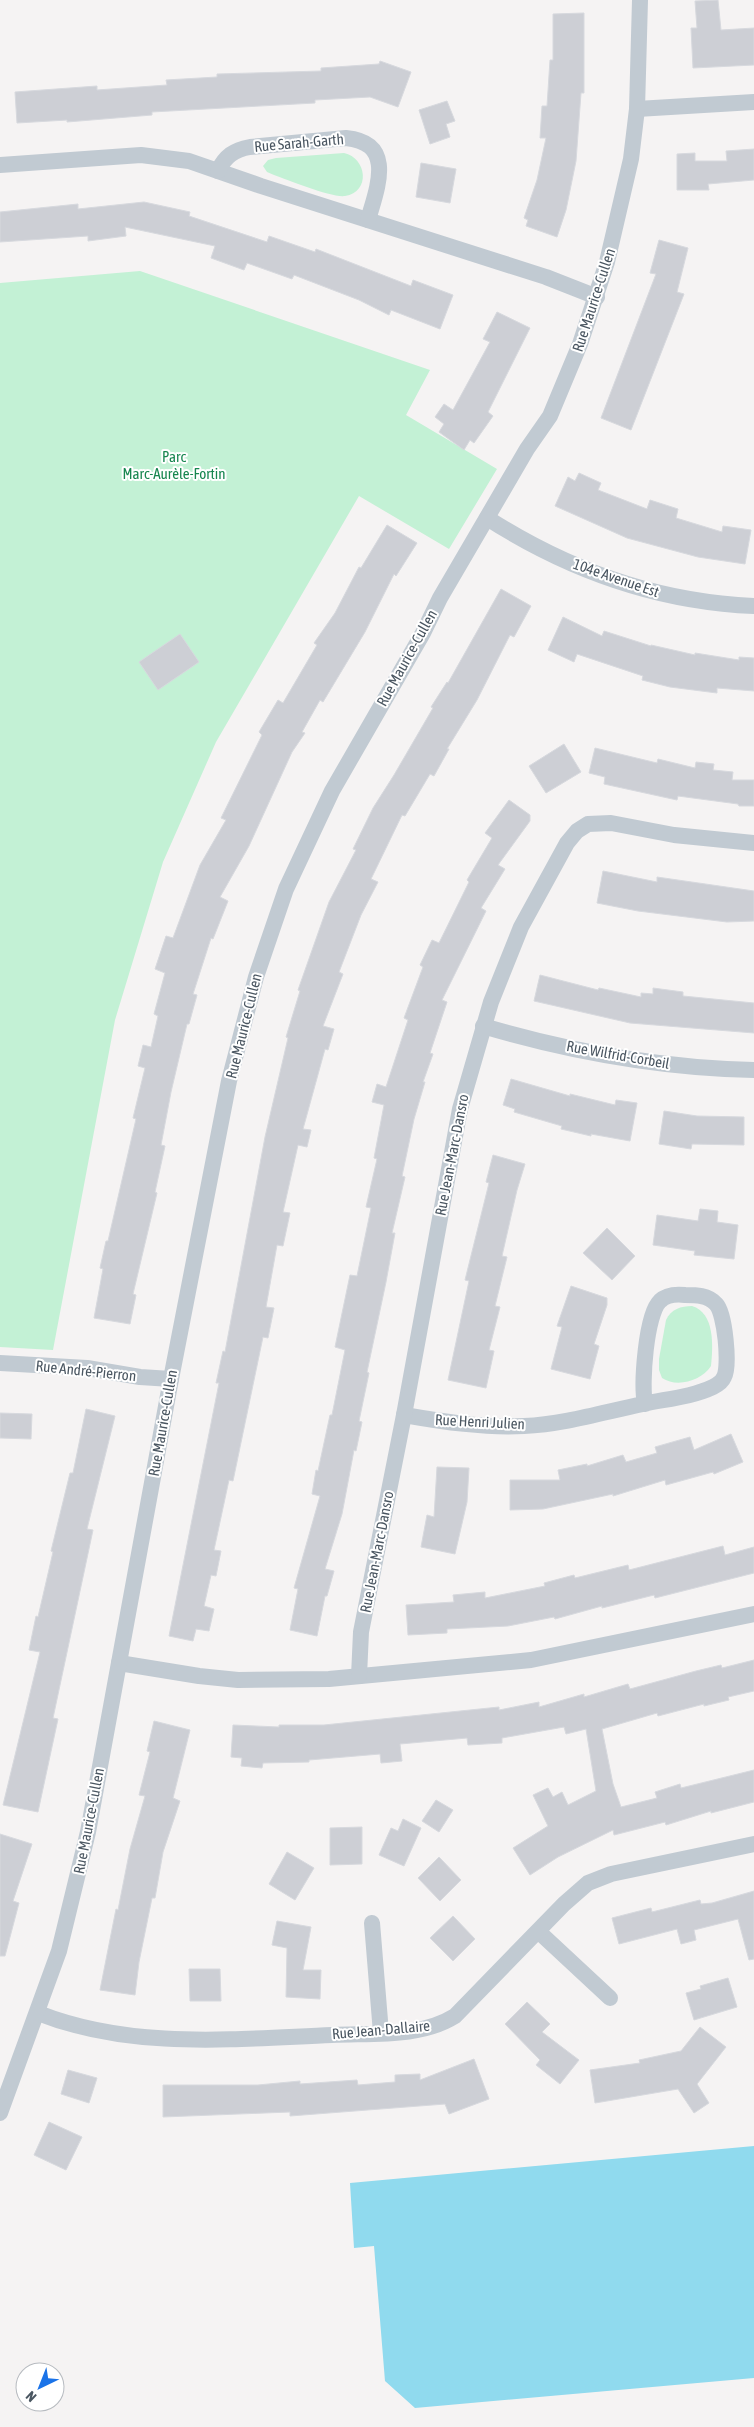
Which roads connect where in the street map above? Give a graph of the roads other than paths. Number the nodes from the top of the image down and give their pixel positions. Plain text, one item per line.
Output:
1 (640, 0) edge
2 (754, 102) edge
3 (637, 109) junction
4 (0, 165) edge
5 (218, 171) junction
6 (368, 220) junction
7 (597, 297) junction
8 (487, 518) junction
9 (754, 606) edge
10 (754, 843) edge
11 (483, 1026) junction
12 (754, 1070) edge
13 (0, 1363) edge
14 (171, 1379) junction
15 (645, 1404) junction
16 (404, 1415) junction
17 (754, 1614) edge
18 (119, 1662) junction
19 (359, 1676) junction
20 (754, 1844) edge
21 (372, 1922) dead end
22 (539, 1932) junction
23 (610, 1998) dead end
24 (38, 2013) junction
25 (381, 2033) junction
26 (0, 2113) edge

1 - 3 street, Rue Maurice-Cullen
2 - 3 street
3 - 7 street, Rue Maurice-Cullen
4 - 5 street
5 - 6 street
5 - 6 street, Rue Sarah-Garth
6 - 7 street
7 - 8 street, Rue Maurice-Cullen
8 - 9 street, 104e Avenue Est
8 - 14 street, Rue Maurice-Cullen
10 - 11 street, Rue Jean-Marc-Dansro
11 - 12 street, Rue Wilfrid-Corbeil
11 - 16 street, Rue Jean-Marc-Dansro
13 - 14 street, Rue André-Pierron
14 - 18 street, Rue Maurice-Cullen
15 - 15 street, Rue Henri Julien
15 - 16 street, Rue Henri Julien
16 - 19 street, Rue Jean-Marc-Dansro
17 - 19 street
18 - 19 street
18 - 24 street, Rue Maurice-Cullen
20 - 22 street, Rue Jean-Dallaire
21 - 25 street
22 - 23 street
22 - 25 street, Rue Jean-Dallaire
24 - 25 street, Rue Jean-Dallaire
24 - 26 street, Rue Maurice-Cullen

